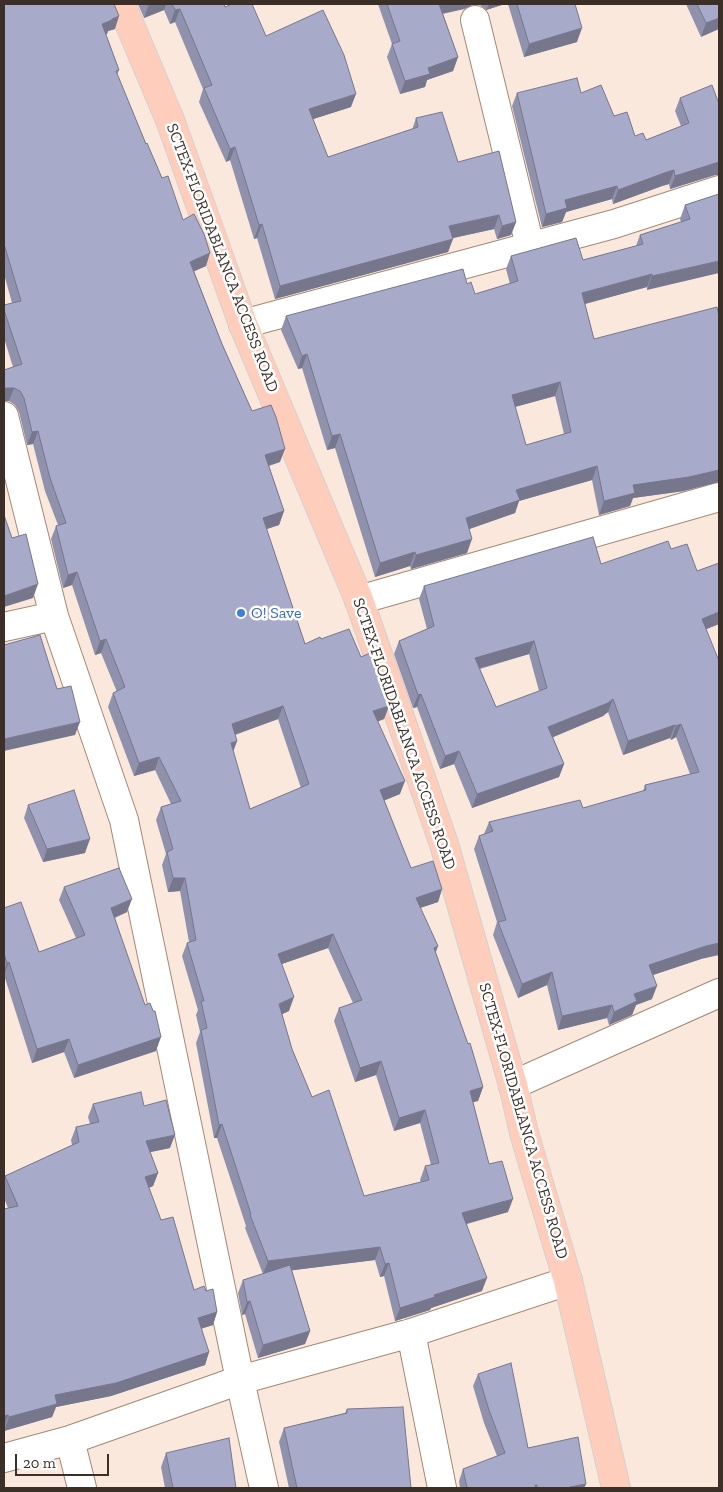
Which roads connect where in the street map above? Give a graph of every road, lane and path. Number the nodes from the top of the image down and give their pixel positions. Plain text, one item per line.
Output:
1 (121, 4) edge
2 (475, 20) dead end
3 (719, 190) edge
4 (530, 246) junction
5 (243, 324) junction
6 (4, 416) edge
7 (719, 497) edge
8 (359, 600) junction
9 (54, 616) junction
10 (4, 627) edge
11 (719, 993) edge
12 (513, 1085) junction
13 (568, 1281) junction
14 (411, 1333) junction
15 (240, 1380) junction
16 (70, 1440) junction
17 (4, 1458) edge
18 (82, 1488) edge
19 (264, 1488) edge
20 (442, 1488) edge
21 (616, 1488) edge

1 - 5 main road, SCTEX-FLORIDABLANCA ACCESS ROAD
2 - 4 street
3 - 4 street
4 - 5 street
5 - 8 main road, SCTEX-FLORIDABLANCA ACCESS ROAD
6 - 9 street
7 - 8 street
8 - 12 main road, SCTEX-FLORIDABLANCA ACCESS ROAD
9 - 10 street
9 - 15 street
11 - 12 street
12 - 13 main road, SCTEX-FLORIDABLANCA ACCESS ROAD
13 - 14 street
13 - 21 main road, SCTEX-FLORIDABLANCA ACCESS ROAD
14 - 15 street
14 - 20 street
15 - 16 street
15 - 19 street
16 - 17 street
16 - 18 street

